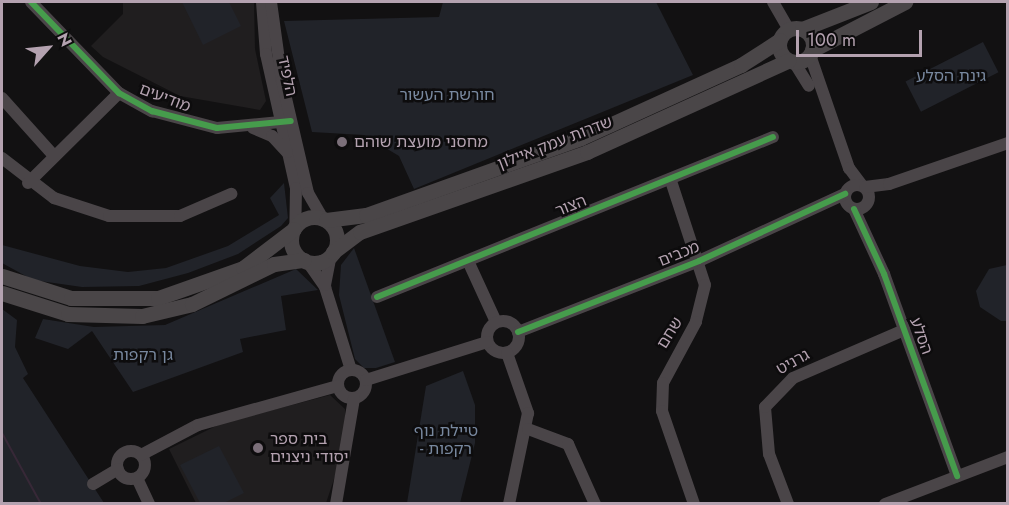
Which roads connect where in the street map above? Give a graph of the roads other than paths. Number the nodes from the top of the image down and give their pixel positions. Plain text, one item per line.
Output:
1 (31, 2) edge
2 (262, 2) edge
3 (271, 2) edge
4 (773, 2) edge
5 (870, 2) edge
6 (905, 2) edge
7 (790, 33) junction
8 (811, 52) junction
9 (791, 61) junction
10 (119, 93) junction
11 (2, 98) edge
12 (286, 122) junction
13 (251, 128) junction
14 (773, 137) dead end
15 (1008, 143) edge
16 (54, 156) junction
17 (289, 157) junction
18 (2, 158) edge
19 (671, 181) junction
20 (28, 183) junction
21 (866, 193) junction
22 (231, 194) dead end
23 (848, 200) junction
24 (324, 219) junction
25 (295, 228) junction
26 (874, 249) junction
27 (332, 253) junction
28 (305, 260) junction
29 (468, 261) junction
30 (699, 261) junction
31 (2, 276) edge
32 (325, 286) junction
33 (2, 293) edge
34 (377, 297) dead end
35 (496, 322) junction
36 (904, 330) junction
37 (518, 332) junction
38 (487, 342) junction
39 (507, 353) junction
40 (351, 370) junction
41 (366, 380) junction
42 (338, 386) junction
43 (354, 399) junction
44 (528, 429) junction
45 (141, 455) junction
46 (1008, 458) edge
47 (118, 469) junction
48 (957, 476) junction
49 (137, 478) junction
50 (93, 484) dead end
51 (149, 504) edge
52 (336, 504) edge
53 (509, 504) edge
54 (596, 504) edge
55 (694, 504) edge
56 (788, 504) edge
57 (885, 504) edge

1 - 10 street, מודיעים
2 - 12 street, הלפיד
3 - 12 street, הלפיד
4 - 7 street
5 - 7 main road, שדרות עמק איילון
6 - 8 main road
7 - 8 main road
7 - 9 main road
7 - 24 main road, שדרות עמק איילון
8 - 9 main road, שדרות עמק איילון
8 - 21 street, הסלע
9 - 23 street, הסלע
9 - 27 main road, שדרות עמק איילון
10 - 13 street, מודיעים
10 - 16 street
11 - 16 street
12 - 13 street, מודיעים
12 - 17 street, הלפיד
12 - 24 street, הלפיד
13 - 17 street
14 - 19 street, הצור
15 - 21 street
16 - 20 street
17 - 25 street, הלפיד
18 - 20 street
19 - 29 street, הצור
19 - 30 street, שחם
20 - 22 street
21 - 23 street
21 - 23 street
21 - 26 street, הסלע
23 - 26 street, הסלע
23 - 30 street, מכבים
24 - 25 main road
24 - 27 main road
25 - 28 main road
25 - 31 main road
26 - 36 street, הסלע
27 - 28 main road
27 - 32 street
28 - 32 street
28 - 33 main road
29 - 34 street, הצור
29 - 35 street
30 - 37 street, מכבים
30 - 55 street, שחם
32 - 40 street
35 - 37 street
35 - 38 street
36 - 48 street, הסלע
36 - 56 street, גרניט
37 - 39 street
38 - 39 street
38 - 41 street
39 - 44 street
40 - 41 street
40 - 42 street
41 - 43 street
42 - 43 street
42 - 45 street
43 - 52 street
44 - 53 street
44 - 54 street
45 - 47 street
45 - 49 street
46 - 48 street
47 - 49 street
47 - 50 street
48 - 57 street
49 - 51 street

